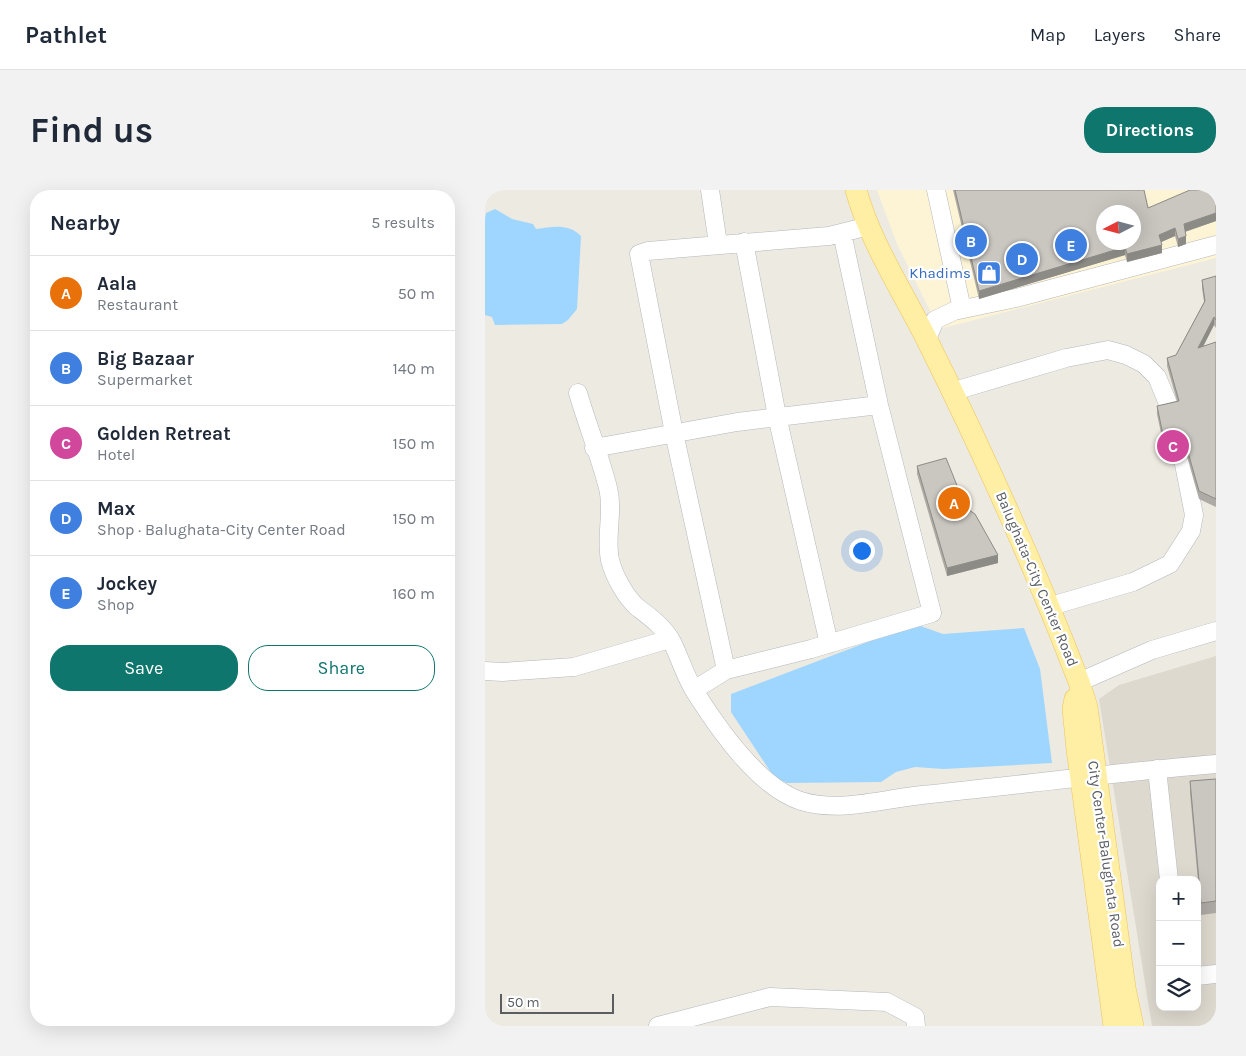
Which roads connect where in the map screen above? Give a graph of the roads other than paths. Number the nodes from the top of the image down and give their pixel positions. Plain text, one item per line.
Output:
1 (710, 190) edge
2 (856, 190) edge
3 (935, 190) edge
4 (865, 227) dead end
5 (842, 233) junction
6 (744, 242) junction
7 (718, 244) junction
8 (1216, 245) edge
9 (962, 309) junction
10 (927, 339) junction
11 (951, 392) junction
12 (578, 393) dead end
13 (879, 406) junction
14 (1171, 411) edge
15 (777, 416) junction
16 (674, 433) junction
17 (594, 448) junction
18 (1182, 454) edge
19 (1051, 606) junction
20 (1216, 632) edge
21 (670, 639) junction
22 (829, 644) junction
23 (726, 670) junction
24 (485, 671) edge
25 (1079, 682) junction
26 (694, 690) junction
27 (1216, 764) edge
28 (1157, 769) junction
29 (1088, 777) junction
30 (1169, 876) edge
31 (1216, 974) edge
32 (1201, 976) edge
33 (658, 1026) edge
34 (916, 1026) edge
35 (1114, 1026) edge
36 (1133, 1026) edge

1 - 7 street
2 - 10 main road, Balughata-City Center Road
3 - 9 street
4 - 5 street
5 - 6 street
5 - 13 street
6 - 7 street
6 - 15 street
7 - 16 street
8 - 9 street
9 - 10 street
10 - 11 main road, Balughata-City Center Road
11 - 14 street
11 - 19 main road, Balughata-City Center Road
12 - 17 street
13 - 15 street
13 - 22 street
15 - 16 street
15 - 22 street
16 - 17 street
16 - 23 street
17 - 21 street
18 - 19 street
19 - 25 main road, Balughata-City Center Road
20 - 25 street
21 - 24 street
21 - 26 street
22 - 23 street
23 - 26 street
25 - 29 main road, City Center-Balughata Road
26 - 29 street
27 - 28 street
28 - 29 street
28 - 30 street
29 - 35 main road
29 - 36 main road, City Center-Balughata Road
31 - 32 street
33 - 34 street

